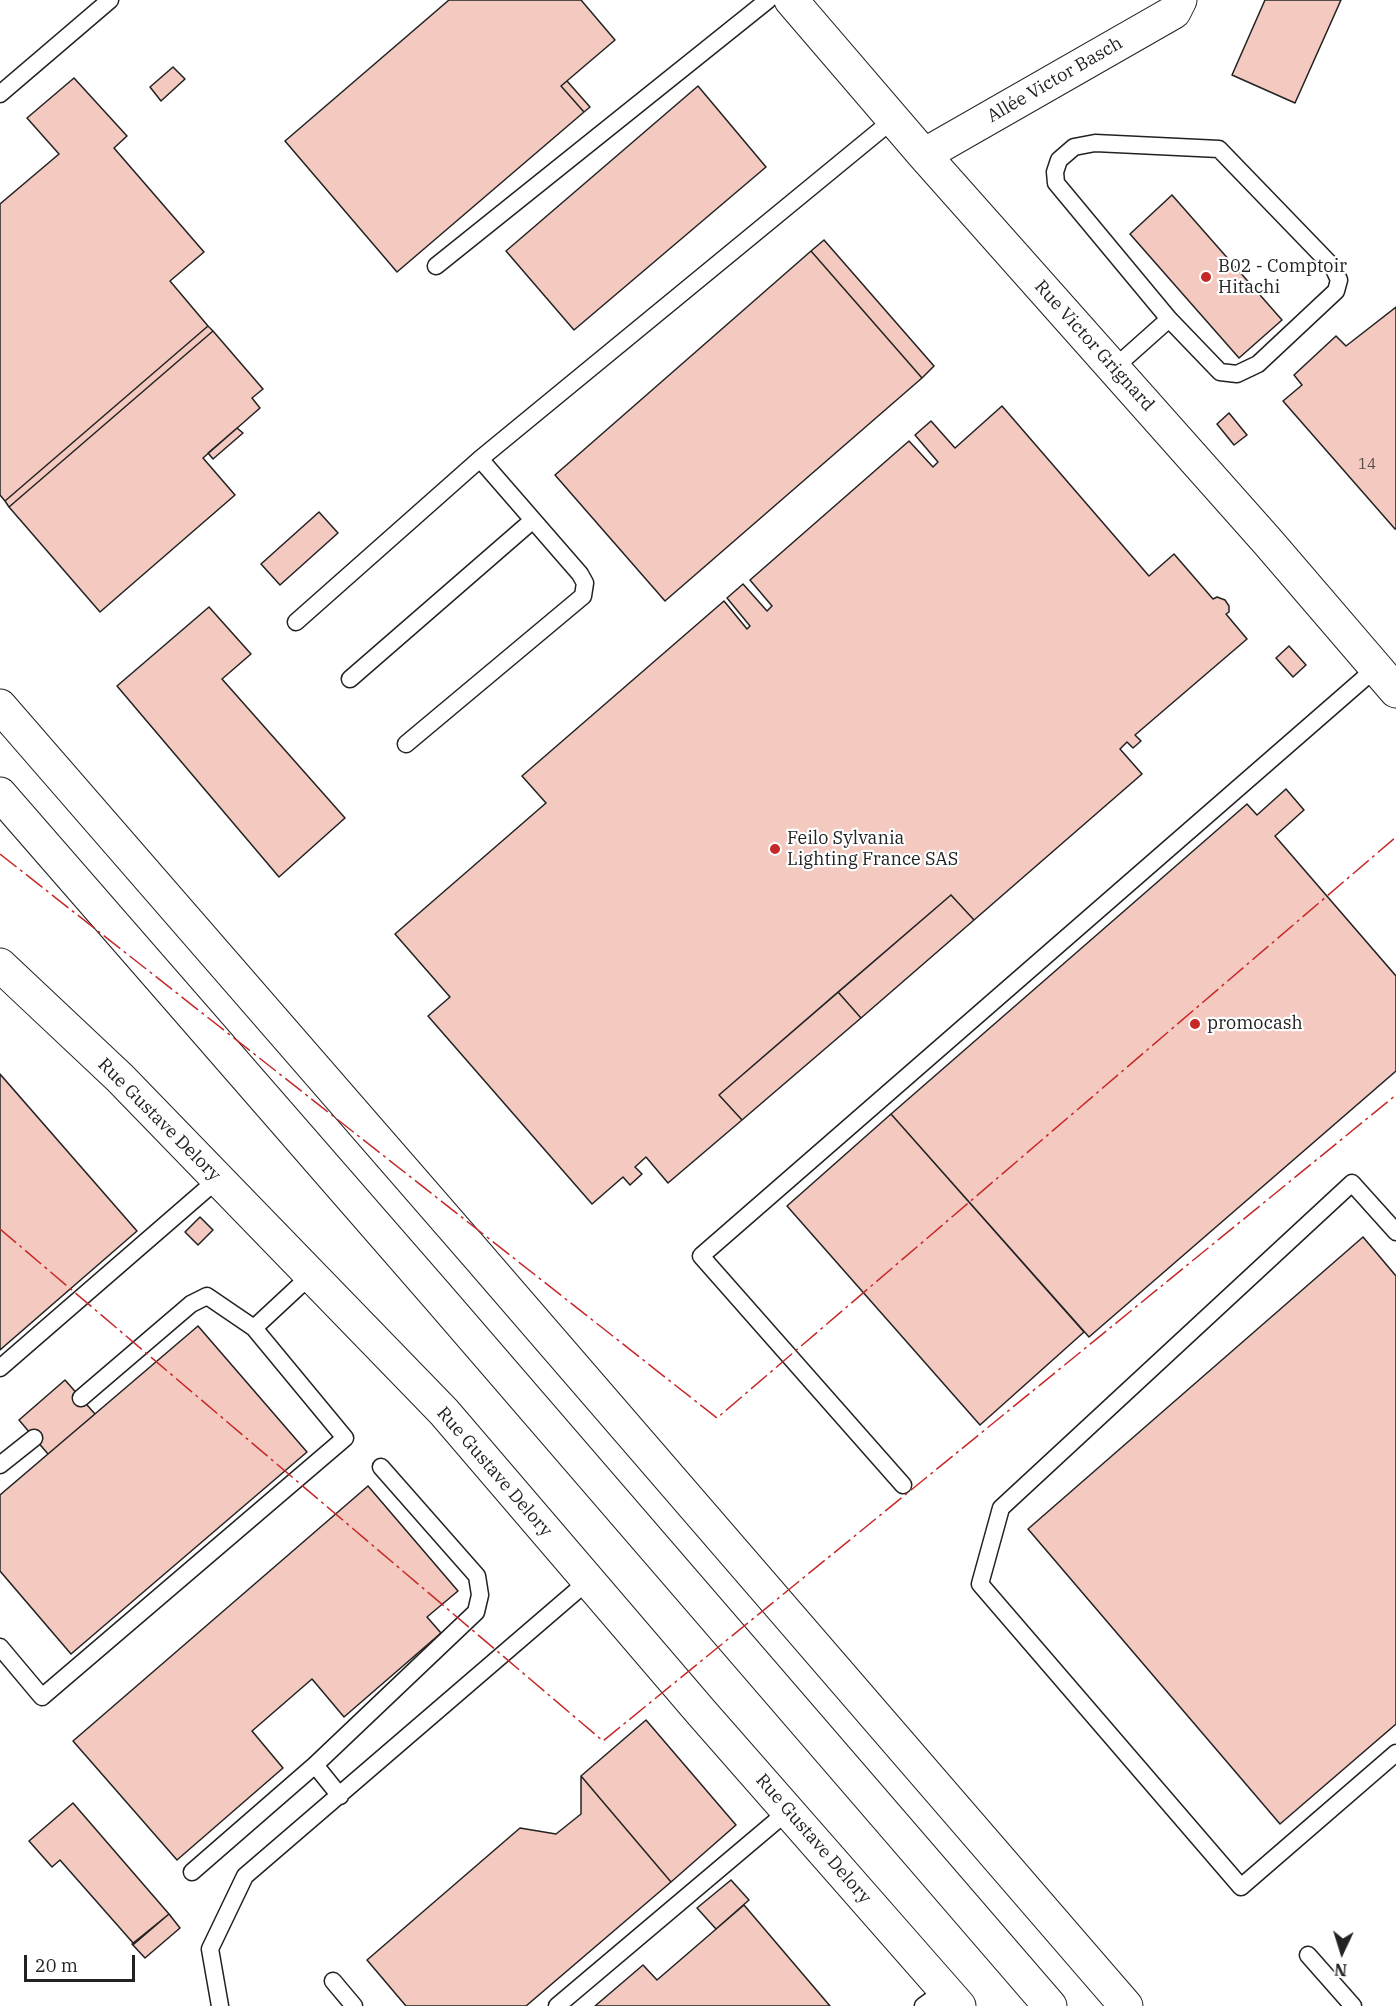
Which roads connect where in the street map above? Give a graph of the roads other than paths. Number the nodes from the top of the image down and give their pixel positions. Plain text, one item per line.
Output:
1 (110, 0) edge
2 (768, 0) edge
3 (791, 0) edge
4 (1180, 0) edge
5 (0, 94) edge
6 (895, 118) junction
7 (924, 155) junction
8 (436, 266) dead end
9 (1169, 319) junction
10 (1114, 368) junction
11 (480, 459) junction
12 (533, 520) junction
13 (296, 622) dead end
14 (350, 679) dead end
15 (1386, 679) edge
16 (0, 706) edge
17 (406, 744) dead end
18 (0, 794) edge
19 (0, 965) edge
20 (218, 1179) junction
21 (1396, 1232) edge
22 (311, 1275) junction
23 (254, 1328) junction
24 (0, 1368) edge
25 (81, 1398) dead end
26 (34, 1438) dead end
27 (0, 1465) edge
28 (381, 1467) dead end
29 (903, 1485) dead end
30 (588, 1581) junction
31 (0, 1647) edge
32 (1396, 1753) edge
33 (315, 1765) junction
34 (340, 1796) junction
35 (788, 1811) junction
36 (192, 1872) dead end
37 (1308, 1955) dead end
38 (333, 1981) dead end
39 (943, 2001) edge
40 (220, 2006) edge
41 (354, 2006) edge
42 (557, 2006) edge
43 (1050, 2006) edge
44 (1126, 2006) edge
45 (1353, 2006) edge

1 - 5 lane
2 - 8 lane
3 - 6 main road, Rue Victor Grignard
4 - 7 main road, Allée Victor Basch
6 - 7 main road, Rue Victor Grignard
6 - 11 lane
7 - 10 main road, Rue Victor Grignard
9 - 9 lane
9 - 10 lane
10 - 15 main road, Rue Victor Grignard
11 - 12 lane
11 - 13 lane
12 - 14 lane
12 - 17 lane
15 - 29 lane
16 - 44 main road
18 - 43 main road
19 - 20 main road, Rue Gustave Delory
20 - 22 main road, Rue Gustave Delory
20 - 24 lane
21 - 32 lane
22 - 23 lane
22 - 30 main road, Rue Gustave Delory
23 - 25 lane
23 - 31 lane
26 - 27 lane
28 - 33 lane
30 - 34 lane
30 - 35 main road, Rue Gustave Delory
33 - 34 lane
33 - 36 lane
34 - 40 lane
35 - 39 main road, Rue Gustave Delory
35 - 42 lane
37 - 45 lane
38 - 41 lane

